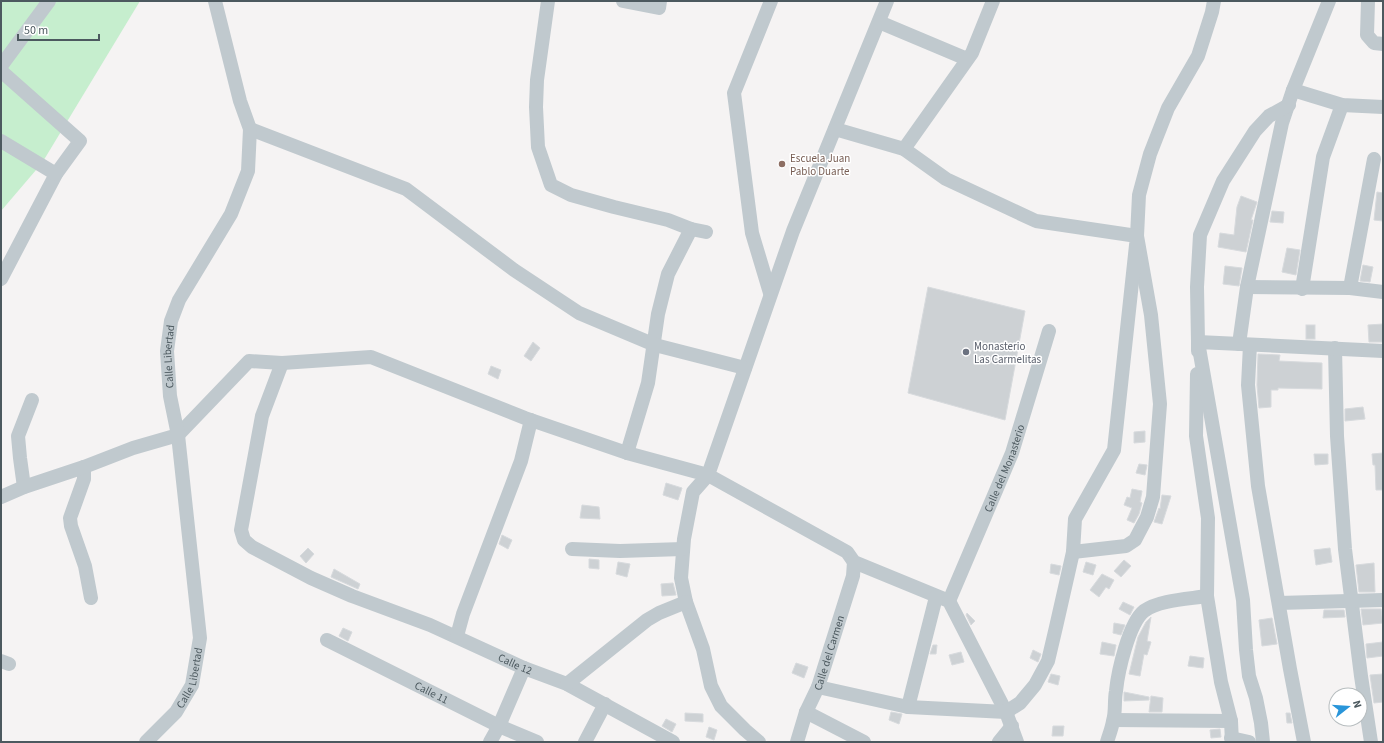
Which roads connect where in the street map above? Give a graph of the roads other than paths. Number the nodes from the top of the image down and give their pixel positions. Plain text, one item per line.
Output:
1 (49, 1) edge
2 (215, 1) edge
3 (548, 1) edge
4 (623, 1) edge
5 (660, 1) edge
6 (771, 1) edge
7 (887, 1) edge
8 (992, 1) edge
9 (1214, 1) edge
10 (1329, 1) edge
11 (1368, 1) edge
12 (879, 22) junction
13 (1383, 44) edge
14 (967, 59) junction
15 (1, 66) edge
16 (1, 71) edge
17 (1293, 90) junction
18 (1289, 105) junction
19 (1342, 105) junction
20 (1383, 107) edge
21 (250, 129) junction
22 (835, 129) junction
23 (1, 142) edge
24 (904, 149) junction
25 (1374, 159) dead end
26 (56, 174) junction
27 (691, 229) junction
28 (706, 232) dead end
29 (1137, 236) junction
30 (1, 279) edge
31 (1247, 287) junction
32 (1350, 288) junction
33 (1302, 289) junction
34 (1383, 292) edge
35 (770, 293) junction
36 (1049, 331) dead end
37 (1198, 342) junction
38 (655, 344) junction
39 (1244, 344) junction
40 (1335, 348) junction
41 (1383, 351) edge
42 (282, 363) junction
43 (745, 368) junction
44 (32, 400) dead end
45 (531, 420) junction
46 (178, 435) junction
47 (628, 453) junction
48 (84, 467) junction
49 (708, 475) junction
50 (24, 487) junction
51 (1, 497) edge
52 (572, 549) dead end
53 (684, 549) junction
54 (1073, 552) junction
55 (854, 562) junction
56 (1207, 596) junction
57 (91, 598) dead end
58 (942, 599) junction
59 (1383, 600) edge
60 (1352, 601) junction
61 (686, 602) junction
62 (1279, 603) junction
63 (457, 636) junction
64 (327, 640) dead end
65 (524, 668) junction
66 (567, 684) junction
67 (818, 687) junction
68 (605, 704) junction
69 (908, 707) junction
70 (806, 712) junction
71 (1006, 712) junction
72 (1114, 720) junction
73 (1231, 721) junction
74 (499, 726) junction
75 (1012, 726) junction
76 (1232, 740) edge
77 (146, 742) edge
78 (490, 742) edge
79 (537, 742) edge
80 (585, 742) edge
81 (672, 742) edge
82 (759, 742) edge
83 (797, 742) edge
84 (864, 742) edge
85 (999, 742) edge
86 (1017, 742) edge
87 (1107, 742) edge
88 (1249, 742) edge
89 (1263, 742) edge
90 (1304, 742) edge
91 (1371, 742) edge

1 - 15 street
2 - 21 street, Calle Libertad
3 - 27 street
4 - 5 street
6 - 35 street
7 - 12 street
8 - 14 street
9 - 29 street
10 - 17 street
11 - 13 street
12 - 14 street
12 - 22 street
14 - 24 street
16 - 26 street
17 - 18 street
17 - 19 street
18 - 31 street
18 - 37 street
19 - 20 street
19 - 33 street
21 - 38 street
21 - 46 street, Calle Libertad
22 - 24 street
22 - 35 street
23 - 26 street
24 - 29 street
25 - 32 street
26 - 30 street
27 - 28 street
27 - 38 street
29 - 54 street
29 - 54 street
31 - 33 street
31 - 39 street
32 - 33 street
32 - 34 street
35 - 43 street
36 - 58 street, Calle del Monasterio
37 - 39 street
37 - 56 street
37 - 89 street
38 - 43 street
38 - 47 street
39 - 40 street
39 - 62 street
40 - 41 street
40 - 60 street
42 - 45 street
42 - 46 street
42 - 63 street, Calle 12
43 - 49 street
44 - 50 street
45 - 47 street
45 - 63 street
46 - 48 street
46 - 77 street, Calle Libertad
47 - 49 street
48 - 50 street
48 - 57 street
49 - 53 street
49 - 55 street
50 - 51 street
52 - 53 street
53 - 61 street
54 - 71 street
55 - 58 street
55 - 67 street, Calle del Carmen
56 - 72 street
56 - 73 street
58 - 69 street, Calle del Monasterio
58 - 71 street
59 - 60 street
60 - 62 street
60 - 91 street
61 - 66 street
61 - 82 street
62 - 90 street
63 - 65 street, Calle 12
64 - 74 street, Calle 11
65 - 66 street, Calle 12
65 - 74 street
66 - 68 street, Calle 12
67 - 69 street
67 - 70 street, Calle del Carmen
68 - 80 street
68 - 81 street, Calle 12
69 - 71 street
70 - 83 street, Calle del Carmen
70 - 84 street
71 - 75 street
72 - 73 street
72 - 87 street
73 - 76 street
74 - 78 street
74 - 79 street, Calle 11
75 - 85 street
75 - 86 street
76 - 88 street

